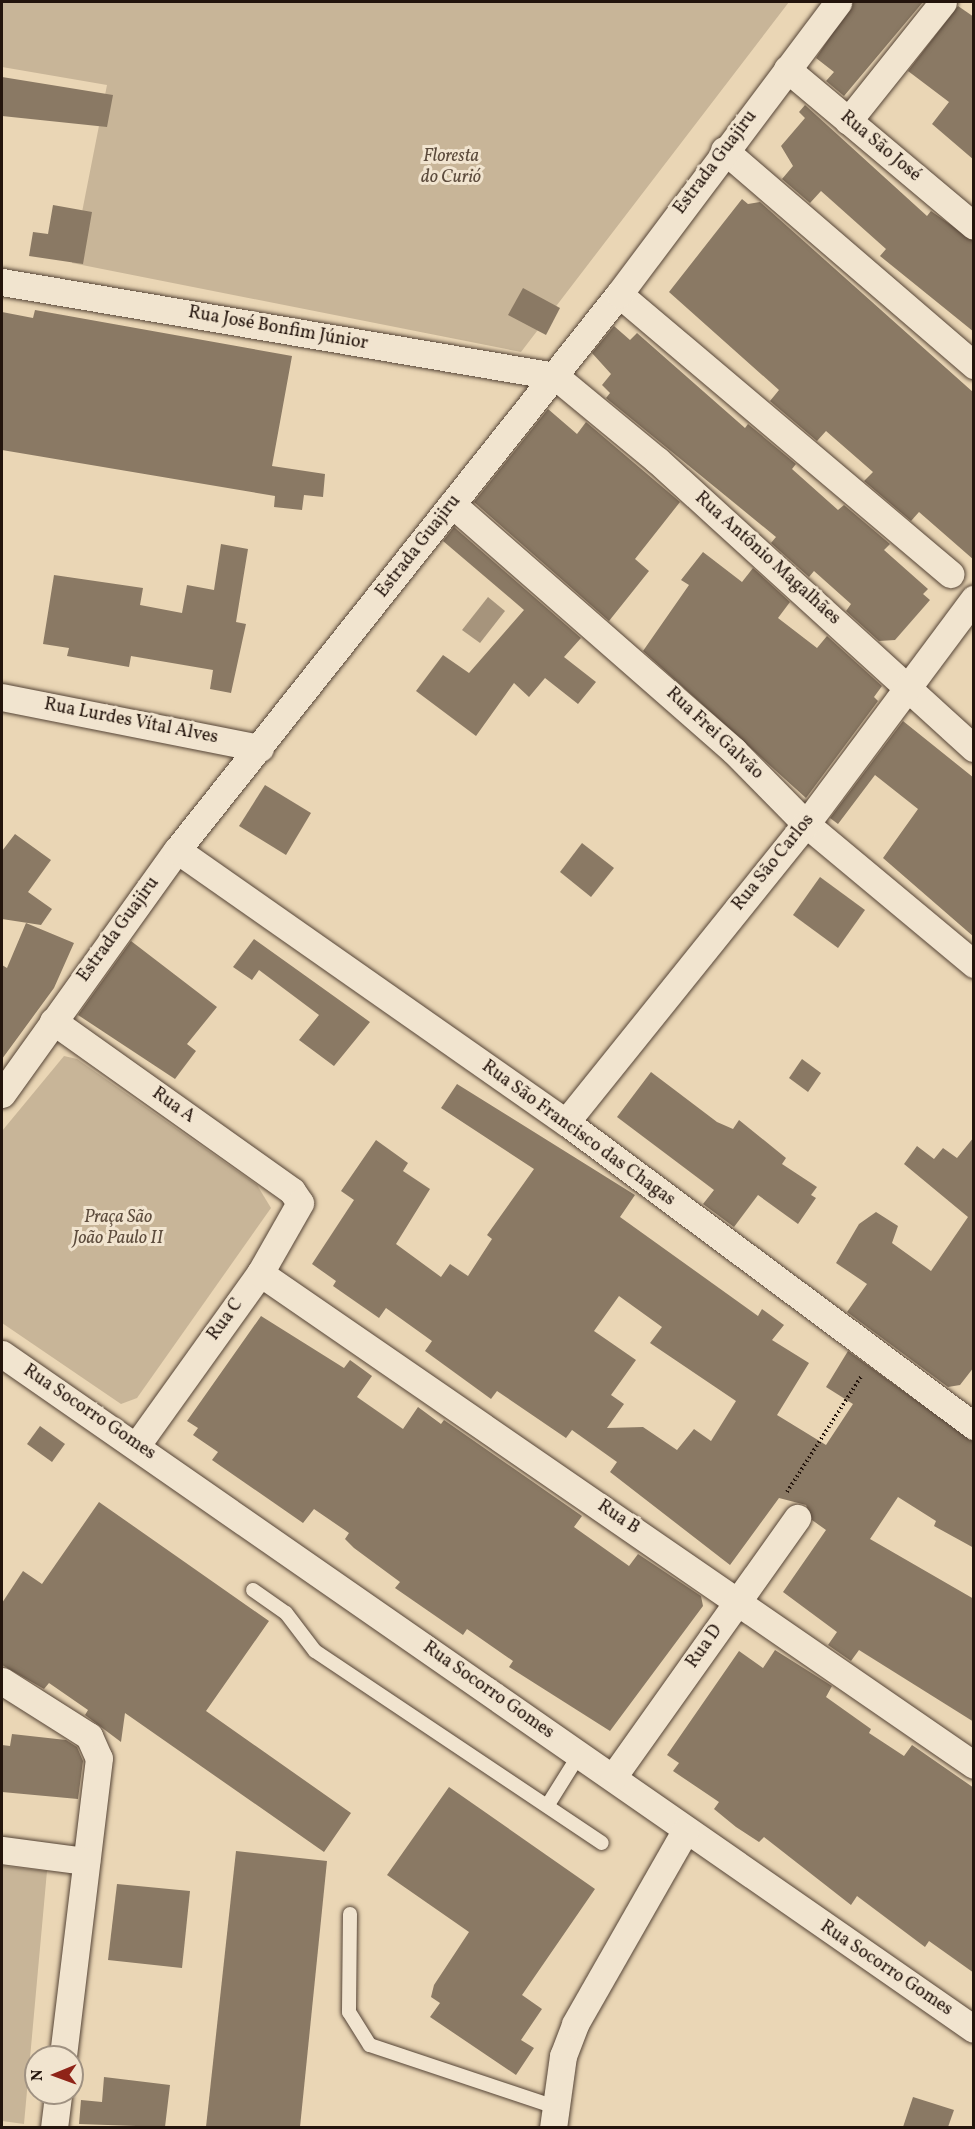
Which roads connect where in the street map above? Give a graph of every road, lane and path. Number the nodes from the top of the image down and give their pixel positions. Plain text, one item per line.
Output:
1 (838, 2) edge
2 (943, 2) edge
3 (787, 69) junction
4 (848, 121) junction
5 (724, 150) junction
6 (970, 214) edge
7 (2, 282) edge
8 (619, 294) junction
9 (974, 365) edge
10 (555, 376) junction
11 (453, 504) junction
12 (950, 574) dead end
13 (974, 599) edge
14 (909, 692) junction
15 (2, 697) edge
16 (260, 748) junction
17 (974, 748) edge
18 (806, 824) junction
19 (177, 850) junction
20 (974, 964) edge
21 (53, 1021) junction
22 (2, 1094) edge
23 (566, 1122) junction
24 (292, 1191) joint
25 (260, 1273) junction
26 (2, 1354) edge
27 (876, 1354) junction
28 (971, 1418) edge
29 (137, 1445) junction
30 (797, 1518) joint
31 (253, 1590) dead end
32 (738, 1600) junction
33 (2, 1680) edge
34 (579, 1755) junction
35 (974, 1765) edge
36 (613, 1777) junction
37 (549, 1803) junction
38 (685, 1831) junction
39 (602, 1843) dead end
40 (2, 1850) edge
41 (86, 1861) junction
42 (350, 1914) dead end
43 (974, 2029) edge
44 (64, 2045) edge
45 (57, 2105) edge
46 (554, 2117) edge
47 (54, 2127) edge

1 - 3 street, Estrada Guajiru
2 - 4 street
3 - 4 street, Rua São José
3 - 5 street, Estrada Guajiru
4 - 6 street, Rua São José
5 - 8 street, Estrada Guajiru
5 - 9 street
7 - 10 street, Rua José Bonfim Júnior
8 - 10 street, Estrada Guajiru
8 - 12 street
10 - 11 street, Estrada Guajiru
10 - 14 street, Rua Antônio Magalhães
11 - 16 street, Estrada Guajiru
11 - 18 street, Rua Frei Galvão
13 - 14 street, Rua São Carlos
14 - 17 street, Rua Antônio Magalhães
14 - 18 street, Rua São Carlos
15 - 16 street, Rua Lurdes Vítal Alves
16 - 19 street, Estrada Guajiru
18 - 20 street, Rua Frei Galvão
18 - 23 street, Rua São Carlos
19 - 21 street, Estrada Guajiru
19 - 23 street, Rua São Francisco das Chagas
21 - 22 street, Estrada Guajiru
21 - 24 street, Rua A
23 - 27 street, Rua São Francisco das Chagas
24 - 25 street, Rua C
25 - 29 street, Rua C
25 - 32 street, Rua B
26 - 29 street, Rua Socorro Gomes
27 - 28 street, Rua São Francisco das Chagas
27 - 30 path
29 - 34 street, Rua Socorro Gomes
30 - 32 street, Rua D
31 - 37 lane
32 - 35 street, Rua B
32 - 36 street, Rua D
33 - 41 street
34 - 36 street, Rua Socorro Gomes
34 - 37 lane
36 - 38 street, Rua Socorro Gomes
37 - 39 lane
38 - 43 street, Rua Socorro Gomes
38 - 46 street
40 - 41 street
41 - 44 street
42 - 46 lane
45 - 47 street

